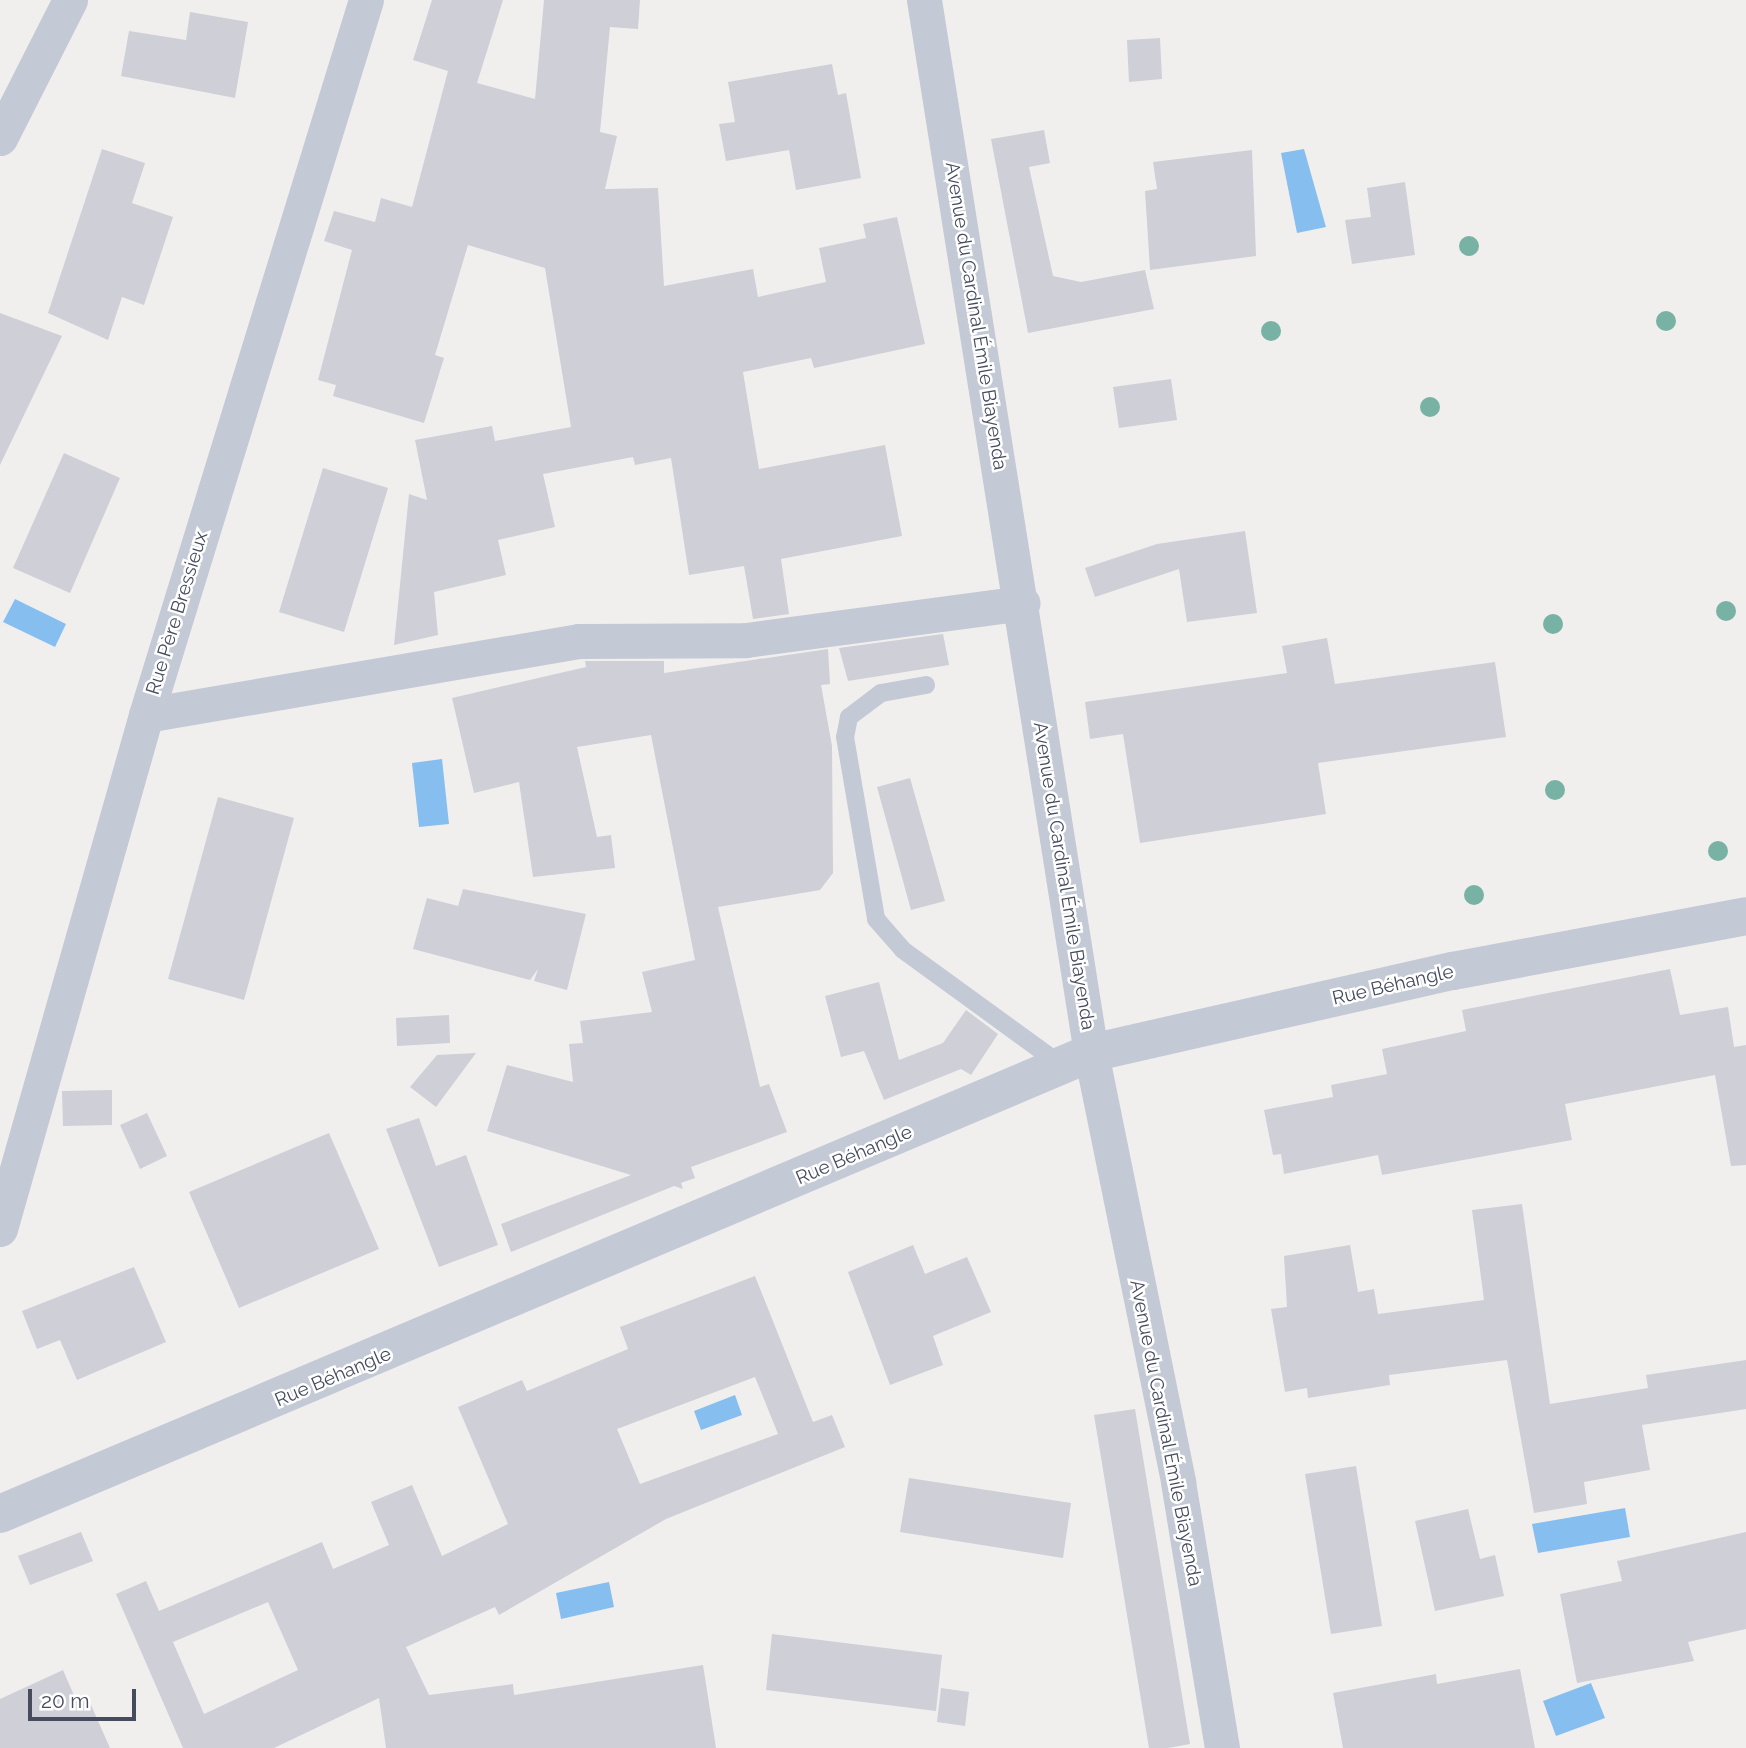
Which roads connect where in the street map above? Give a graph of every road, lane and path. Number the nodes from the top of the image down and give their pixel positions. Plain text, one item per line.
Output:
1 (70, 0) edge
2 (366, 0) edge
3 (924, 0) edge
4 (0, 138) edge
5 (1023, 603) junction
6 (926, 685) dead end
7 (146, 715) junction
8 (1746, 916) edge
9 (1076, 1059) junction
10 (0, 1229) edge
11 (0, 1514) edge
12 (1222, 1748) edge

1 - 4 street
2 - 7 street, Rue Père Bressieux
3 - 5 street, Avenue du Cardinal Émile Biayenda
5 - 7 street
5 - 9 street, Avenue du Cardinal Émile Biayenda
6 - 9 lane
7 - 10 street, Rue Père Bressieux
8 - 9 street, Rue Béhangle
9 - 11 street, Rue Béhangle
9 - 12 street, Avenue du Cardinal Émile Biayenda

